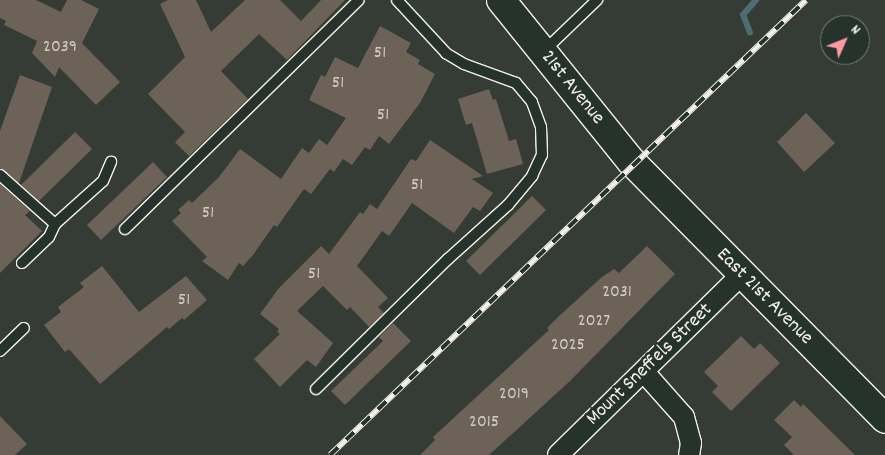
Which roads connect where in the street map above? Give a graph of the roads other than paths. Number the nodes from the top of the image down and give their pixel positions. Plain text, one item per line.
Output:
1 (359, 0) edge
2 (397, 0) edge
3 (501, 0) edge
4 (597, 0) edge
5 (543, 52) junction
6 (111, 162) dead end
7 (645, 174) joint
8 (0, 175) edge
9 (55, 224) junction
10 (125, 229) dead end
11 (22, 263) dead end
12 (742, 274) junction
13 (24, 328) dead end
14 (0, 351) edge
15 (644, 372) junction
16 (316, 389) dead end
17 (885, 419) edge
18 (558, 455) edge
19 (689, 455) edge

1 - 10 lane
2 - 16 lane
3 - 5 street, 21st Avenue
4 - 5 lane
5 - 7 street, 21st Avenue
6 - 9 lane
7 - 12 street, East 21st Avenue
8 - 9 lane
9 - 11 lane
12 - 15 street, Mount Sneffels Street
12 - 17 street, East 21st Avenue
13 - 14 lane
15 - 18 street, Mount Sneffels Street
15 - 19 street

